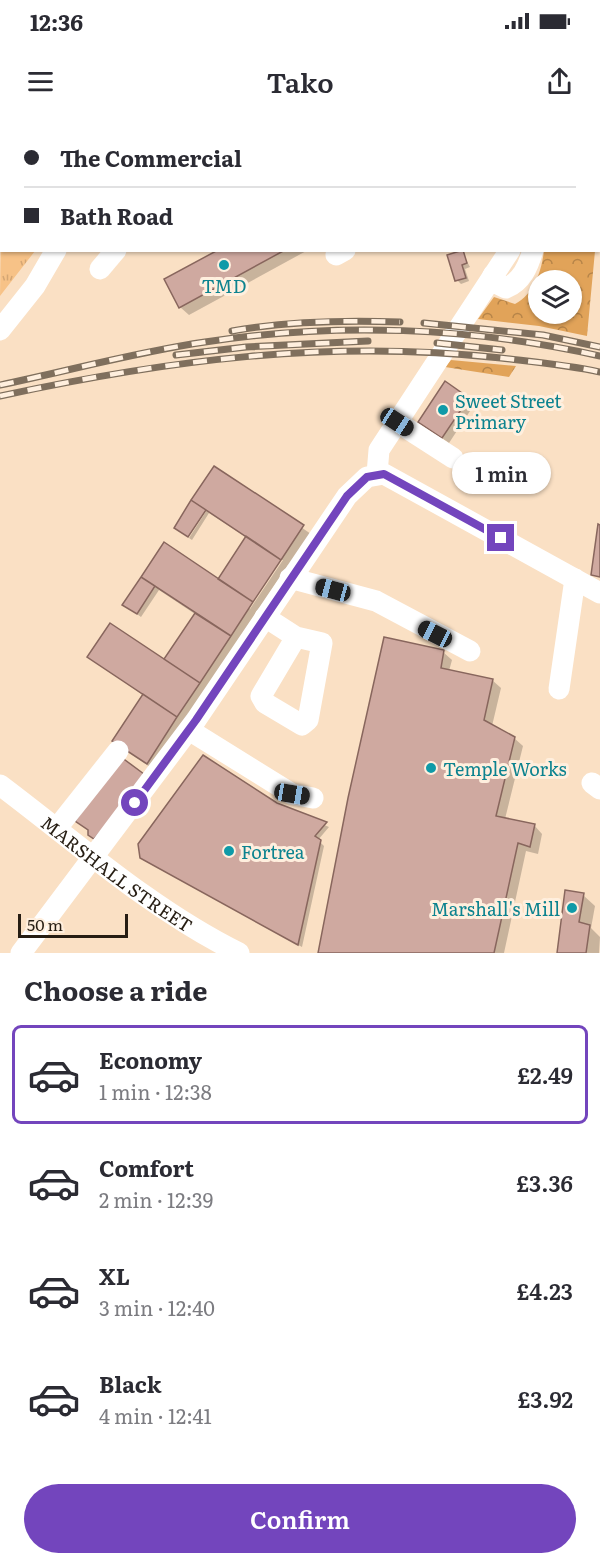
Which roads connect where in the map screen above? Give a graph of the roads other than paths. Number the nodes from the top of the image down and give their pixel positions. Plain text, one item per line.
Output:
1 (54, 252) edge
2 (55, 252) edge
3 (114, 252) edge
4 (509, 252) edge
5 (532, 252) edge
6 (100, 269) dead end
7 (493, 275) junction
8 (0, 312) edge
9 (0, 330) edge
10 (397, 422) junction
11 (453, 458) dead end
12 (377, 474) junction
13 (290, 578) junction
14 (575, 579) junction
15 (600, 593) edge
16 (265, 617) junction
17 (296, 637) dead end
18 (470, 651) dead end
19 (559, 689) dead end
20 (189, 730) junction
21 (118, 751) dead end
22 (0, 785) edge
23 (313, 798) dead end
24 (57, 828) junction
25 (95, 857) junction
26 (203, 945) edge
27 (21, 953) edge
28 (239, 953) edge

1 - 8 street
2 - 9 street
3 - 6 street
4 - 7 street
5 - 7 street
7 - 10 street
10 - 11 street
10 - 12 street
12 - 13 street
12 - 14 street
13 - 16 street
13 - 18 street
14 - 15 street
14 - 19 street
16 - 17 street
16 - 20 street
20 - 23 street
20 - 25 street
21 - 24 street
22 - 24 street, MARSHALL STREET
24 - 25 street, MARSHALL STREET
25 - 26 street, MARSHALL STREET
25 - 27 street
26 - 28 street, MARSHALL STREET

